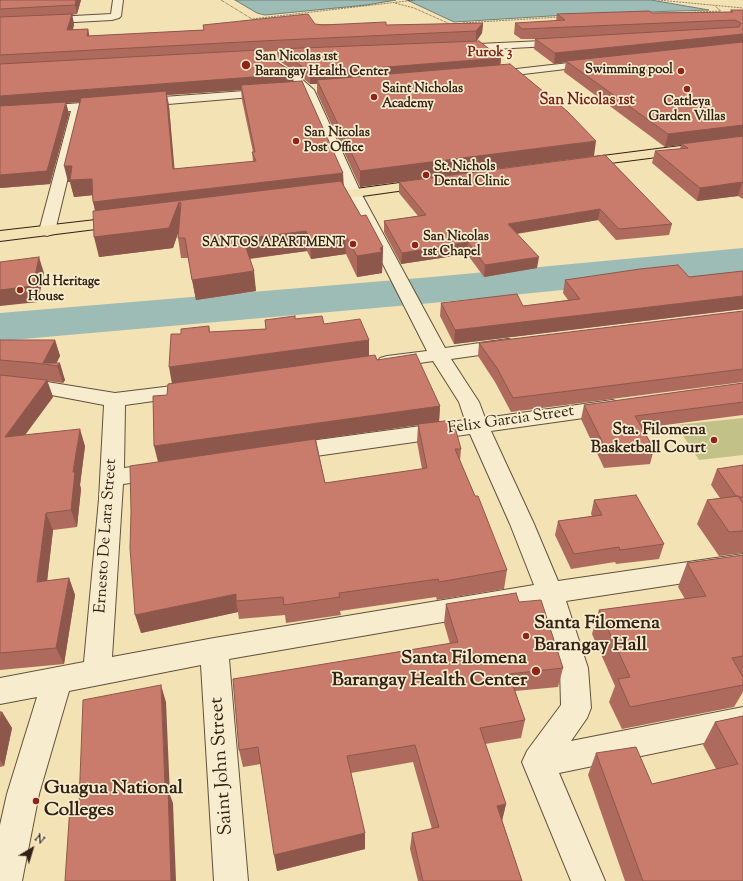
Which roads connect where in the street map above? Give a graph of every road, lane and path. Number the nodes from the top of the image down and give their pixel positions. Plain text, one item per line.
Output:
1 (118, 0) edge
2 (221, 0) edge
3 (415, 0) edge
4 (658, 0) edge
5 (395, 3) junction
6 (715, 6) junction
7 (743, 8) edge
8 (667, 13) edge
9 (559, 17) edge
10 (0, 23) edge
11 (573, 43) edge
12 (443, 48) edge
13 (277, 55) edge
14 (609, 62) edge
15 (477, 76) edge
16 (312, 90) junction
17 (78, 108) junction
18 (0, 113) edge
19 (743, 142) edge
20 (564, 165) edge
21 (439, 182) edge
22 (354, 193) junction
23 (307, 199) edge
24 (136, 220) edge
25 (47, 231) junction
26 (0, 236) edge
27 (524, 343) edge
28 (438, 354) junction
29 (369, 364) edge
30 (0, 384) edge
31 (215, 387) edge
32 (115, 400) junction
33 (633, 404) edge
34 (477, 425) junction
35 (267, 455) edge
36 (182, 468) edge
37 (112, 478) junction
38 (743, 564) edge
39 (550, 593) junction
40 (214, 650) junction
41 (97, 672) junction
42 (57, 680) junction
43 (0, 691) edge
44 (743, 721) edge
45 (538, 762) junction
46 (5, 881) edge
47 (231, 881) edge
48 (588, 881) edge

1 - 10 street
2 - 5 path
3 - 5 path
4 - 6 path
5 - 9 path
6 - 7 path
6 - 8 path
11 - 12 street
13 - 16 street
14 - 15 street
16 - 17 street
16 - 22 street
17 - 18 street
17 - 25 street
19 - 20 main road
21 - 22 main road
22 - 23 main road
22 - 28 street
24 - 25 main road
25 - 26 main road
27 - 28 street
28 - 29 street
28 - 34 street
30 - 32 street
31 - 32 street
32 - 37 street, Ernesto De Lara Street
33 - 34 street, Felix Garcia Street
34 - 35 street, Felix Garcia Street
34 - 39 street
36 - 37 street
37 - 41 street, Ernesto De Lara Street
38 - 39 street
39 - 40 street
39 - 45 street
40 - 41 street
40 - 47 street, Saint John Street
41 - 42 street
42 - 43 street
42 - 46 street
44 - 45 street
45 - 48 street

